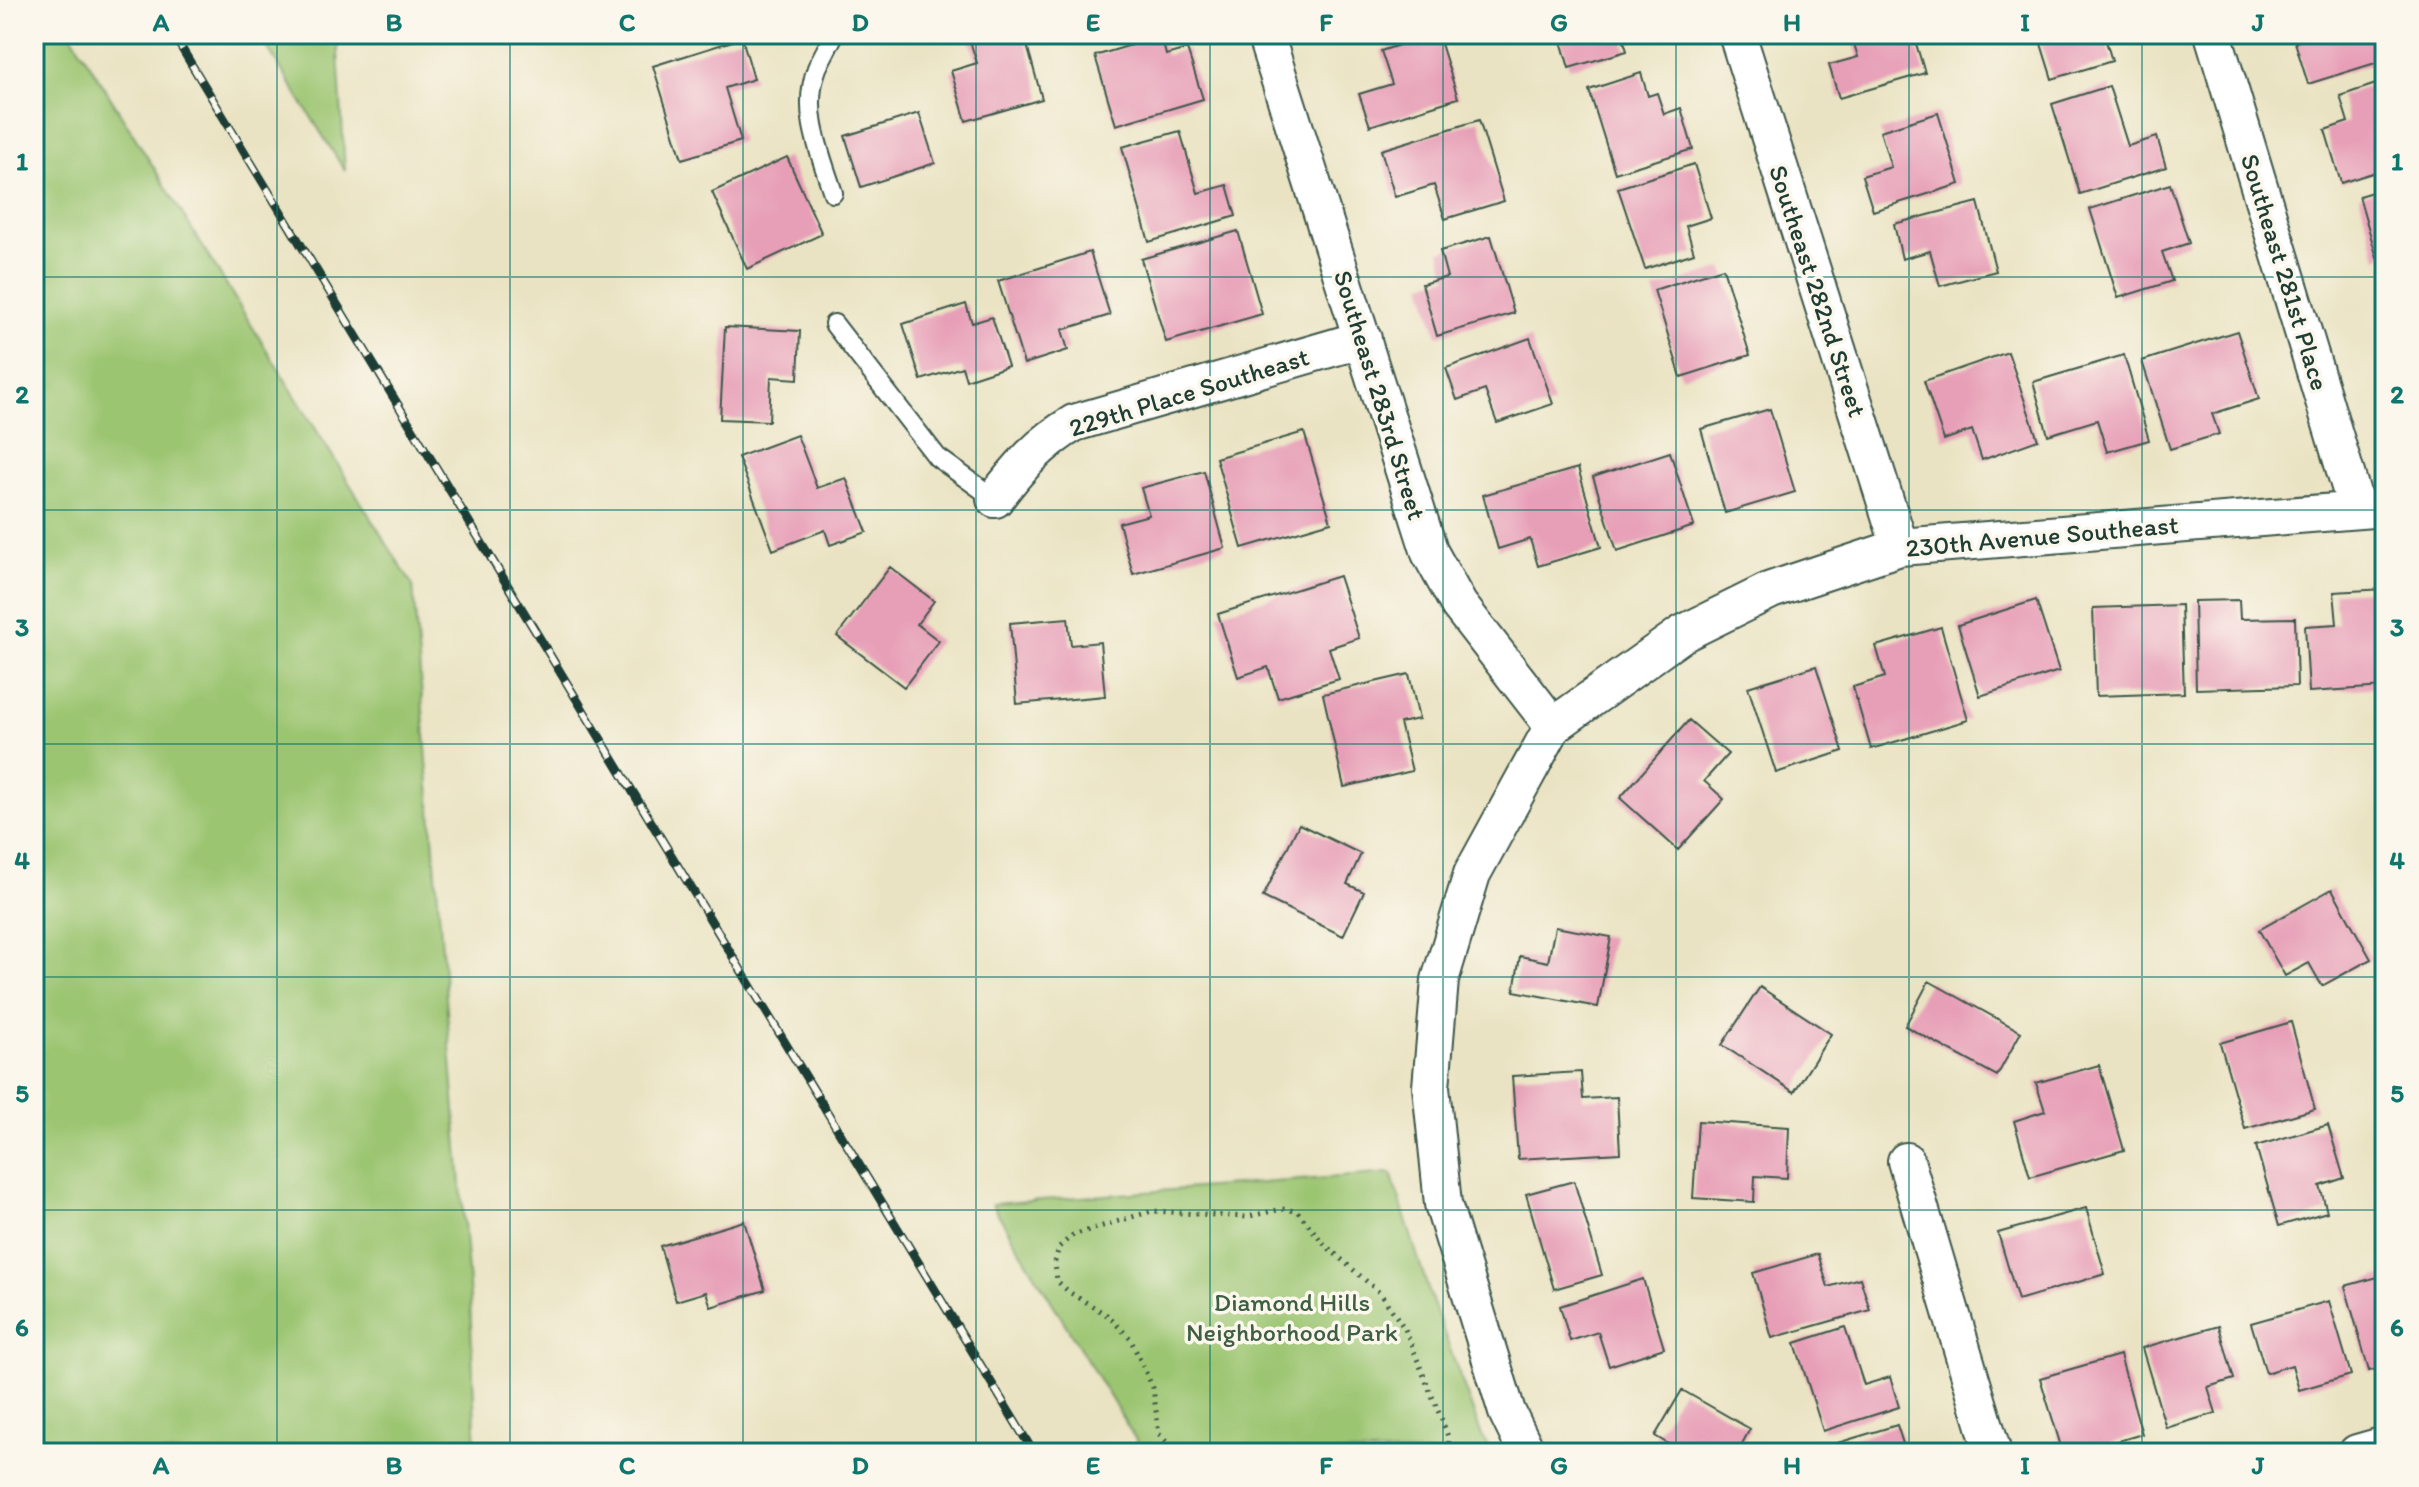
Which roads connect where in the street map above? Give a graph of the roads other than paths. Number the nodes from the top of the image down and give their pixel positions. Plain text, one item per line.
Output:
1 (834, 34) edge
2 (1265, 34) edge
3 (1737, 34) edge
4 (2213, 34) edge
5 (833, 193) dead end
6 (834, 324) dead end
7 (1363, 339) junction
8 (995, 499) joint
9 (2371, 509) edge
10 (1900, 547) junction
11 (1553, 726) junction
12 (1906, 1161) dead end
13 (2385, 1445) edge
14 (1527, 1453) edge
15 (1993, 1453) edge
16 (2357, 1453) edge

1 - 5 lane
2 - 7 street, Southeast 283rd Street
3 - 10 street, Southeast 282nd Street
4 - 9 street, Southeast 281st Place
6 - 8 lane
7 - 8 street, 229th Place Southeast
7 - 11 street, Southeast 283rd Street
9 - 10 street, 230th Avenue Southeast
10 - 11 street, 230th Avenue Southeast
11 - 14 street
12 - 15 street
13 - 16 street

